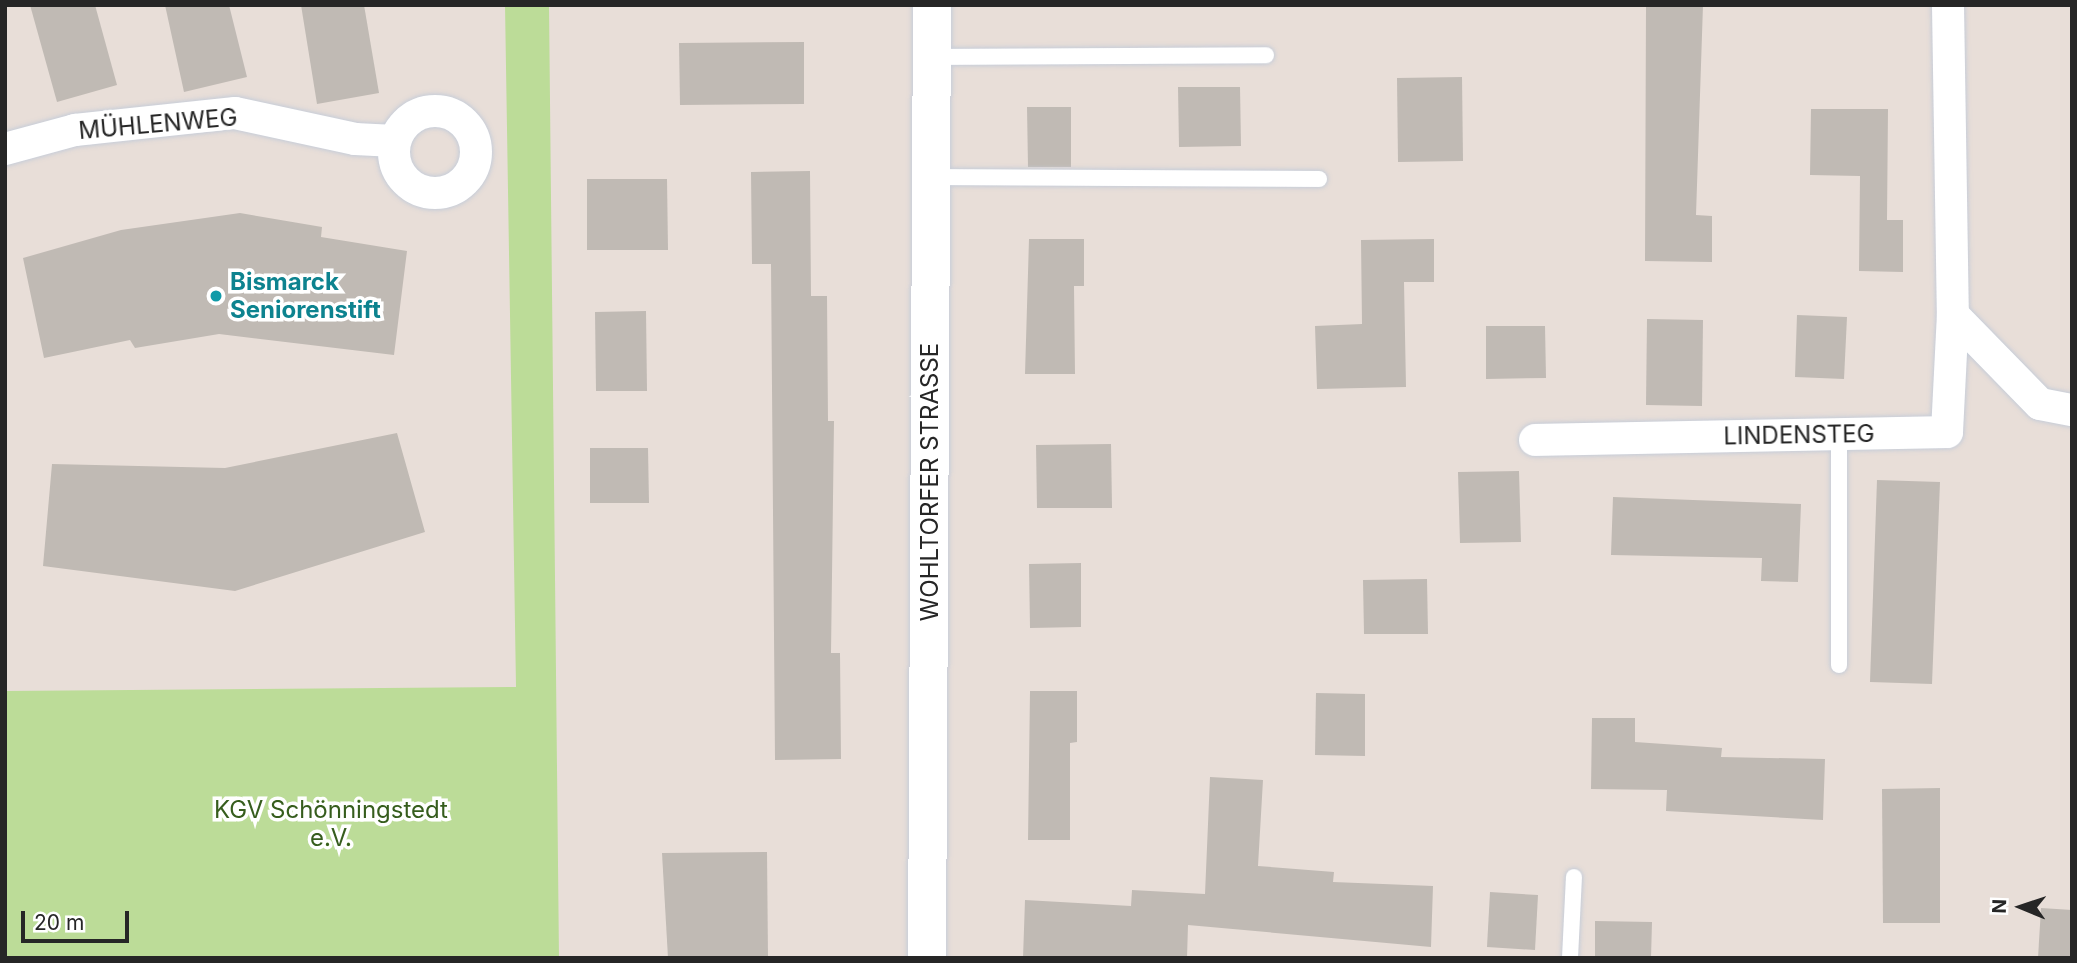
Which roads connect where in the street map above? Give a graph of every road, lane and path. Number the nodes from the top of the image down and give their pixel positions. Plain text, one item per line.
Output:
1 (932, 5) edge
2 (1948, 5) edge
3 (1266, 55) dead end
4 (932, 57) junction
5 (395, 141) dead end
6 (5, 149) edge
7 (931, 177) junction
8 (1319, 179) dead end
9 (1953, 315) junction
10 (2072, 410) edge
11 (1839, 434) junction
12 (1535, 440) dead end
13 (1839, 665) dead end
14 (1574, 877) dead end
15 (926, 958) edge
16 (1570, 958) edge

1 - 4 street, WOHLTORFER STRASSE
2 - 9 street
3 - 4 lane
4 - 7 street, WOHLTORFER STRASSE
5 - 6 street, MÜHLENWEG
7 - 8 lane
7 - 15 street, WOHLTORFER STRASSE
9 - 10 street
9 - 11 street, LINDENSTEG
11 - 12 street, LINDENSTEG
11 - 13 lane
14 - 16 lane

